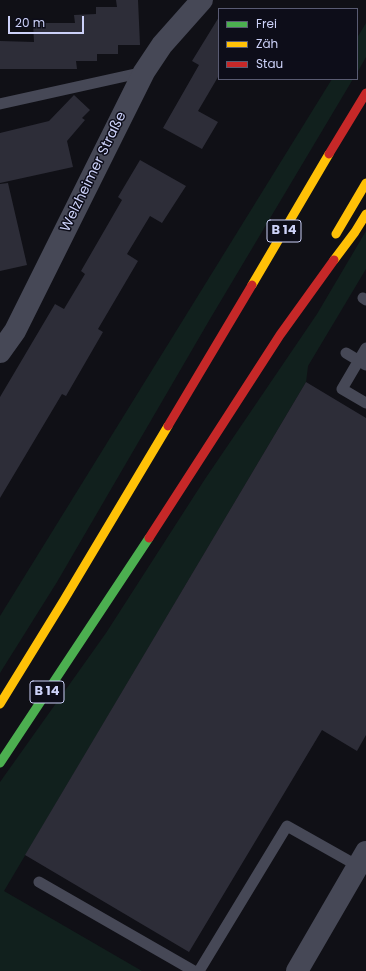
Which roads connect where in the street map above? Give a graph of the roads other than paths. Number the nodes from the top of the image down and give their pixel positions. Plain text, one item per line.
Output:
1 (202, 0) edge
2 (144, 72) junction
3 (366, 93) edge
4 (0, 104) edge
5 (366, 183) edge
6 (366, 214) edge
7 (333, 240) dead end
8 (318, 267) dead end
9 (280, 335) junction
10 (366, 348) edge
11 (0, 352) edge
12 (346, 353) dead end
13 (362, 363) edge
14 (366, 403) edge
15 (0, 704) edge
16 (0, 763) edge
17 (362, 859) edge
18 (39, 882) dead end
19 (194, 971) edge
20 (199, 971) edge
21 (297, 971) edge

1 - 2 street, Welzheimer Straße
2 - 4 lane
2 - 11 street, Welzheimer Straße
3 - 15 main road, B 14
5 - 7 main road
6 - 9 main road
8 - 9 main road, B 14
9 - 16 main road, B 14
10 - 13 lane
12 - 13 lane
13 - 14 lane
17 - 20 lane
17 - 21 street
18 - 19 lane

